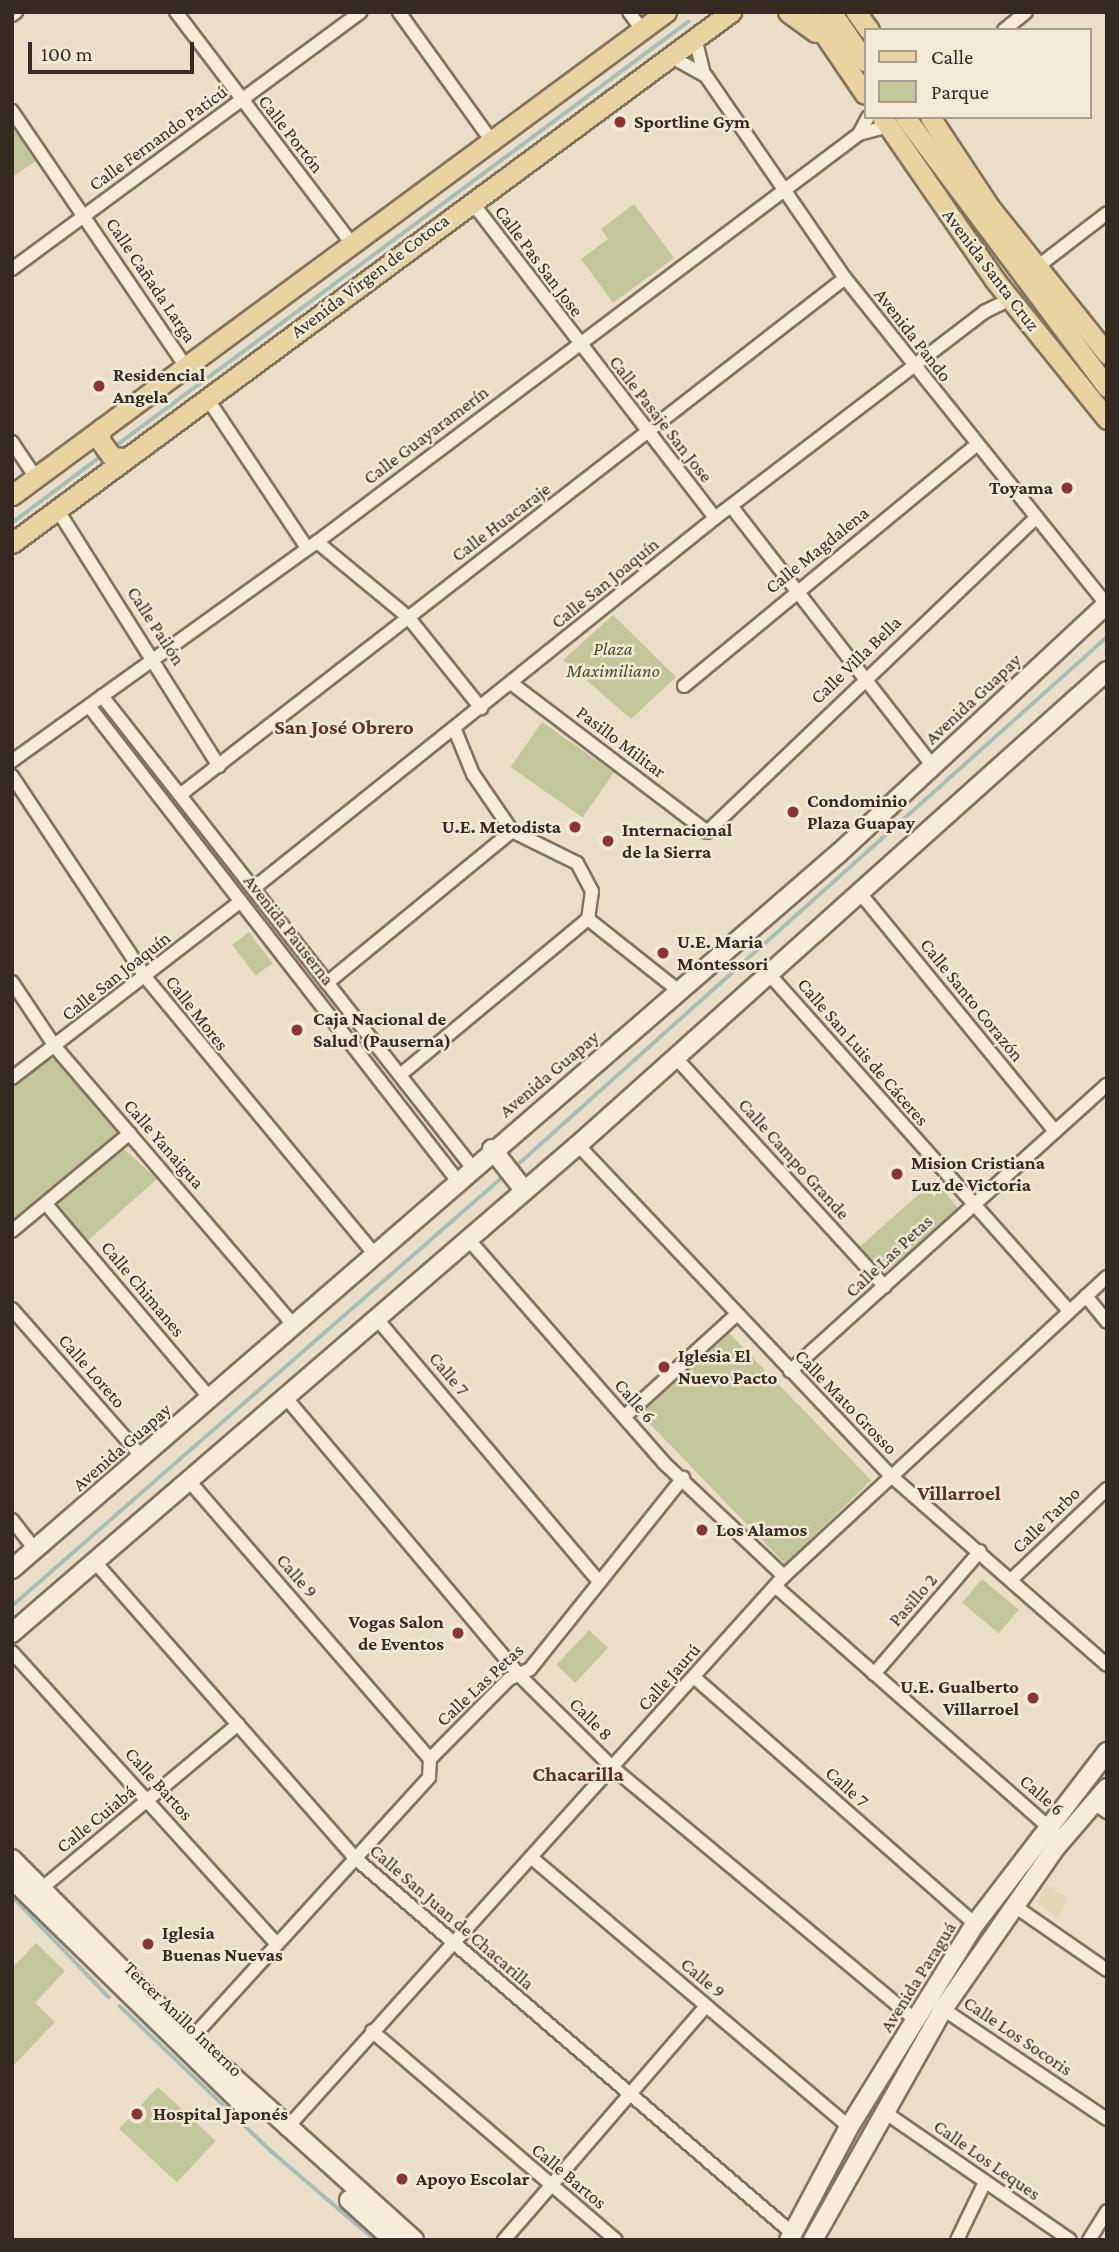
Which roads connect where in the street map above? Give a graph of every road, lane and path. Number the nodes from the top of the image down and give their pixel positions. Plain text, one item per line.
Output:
1 (16, 12) edge
2 (176, 12) edge
3 (360, 12) edge
4 (399, 12) edge
5 (629, 12) edge
6 (666, 12) edge
7 (732, 12) edge
8 (788, 12) edge
9 (809, 12) edge
10 (856, 12) edge
11 (1026, 12) edge
12 (832, 14) edge
13 (12, 15) edge
14 (702, 27) edge
15 (868, 28) edge
16 (1006, 28) edge
17 (642, 30) junction
18 (864, 36) edge
19 (834, 48) junction
20 (670, 56) junction
21 (864, 60) edge
22 (706, 76) junction
23 (864, 93) edge
24 (240, 101) junction
25 (12, 111) edge
26 (867, 119) edge
27 (931, 119) edge
28 (892, 120) edge
29 (859, 134) junction
30 (491, 140) junction
31 (784, 189) junction
32 (471, 201) junction
33 (991, 209) junction
34 (1107, 213) edge
35 (84, 215) junction
36 (352, 244) junction
37 (1037, 267) junction
38 (12, 269) edge
39 (845, 278) junction
40 (994, 279) junction
41 (1011, 299) junction
42 (984, 312) junction
43 (1051, 315) junction
44 (577, 344) junction
45 (1107, 354) edge
46 (912, 366) junction
47 (186, 367) junction
48 (1107, 387) edge
49 (207, 398) junction
50 (1107, 418) edge
51 (648, 435) junction
52 (93, 439) junction
53 (12, 442) edge
54 (975, 446) junction
55 (111, 463) junction
56 (36, 478) junction
57 (12, 495) edge
58 (731, 506) junction
59 (57, 509) junction
60 (715, 518) junction
61 (1034, 520) junction
62 (12, 543) edge
63 (312, 545) junction
64 (798, 590) junction
65 (1107, 604) edge
66 (408, 617) junction
67 (155, 659) junction
68 (1107, 671) edge
69 (865, 677) junction
70 (512, 682) junction
71 (684, 686) dead end
72 (102, 696) junction
73 (89, 706) junction
74 (481, 708) junction
75 (455, 730) junction
76 (12, 761) edge
77 (932, 765) junction
78 (219, 766) junction
79 (12, 776) edge
80 (180, 795) junction
81 (512, 831) junction
82 (707, 832) joint
83 (231, 859) junction
84 (217, 870) junction
85 (254, 888) junction
86 (860, 892) junction
87 (241, 901) junction
88 (588, 919) junction
89 (769, 974) junction
90 (146, 978) junction
91 (12, 982) edge
92 (327, 983) junction
93 (680, 992) junction
94 (364, 1029) junction
95 (350, 1040) junction
96 (56, 1048) junction
97 (674, 1057) junction
98 (400, 1075) junction
99 (12, 1078) edge
100 (1107, 1085) edge
101 (1055, 1131) junction
102 (130, 1133) junction
103 (578, 1144) junction
104 (492, 1149) junction
105 (471, 1166) junction
106 (457, 1180) junction
107 (521, 1186) junction
108 (46, 1204) junction
109 (971, 1206) junction
110 (12, 1231) edge
111 (468, 1240) junction
112 (375, 1255) junction
113 (1107, 1277) edge
114 (885, 1287) junction
115 (1086, 1296) junction
116 (12, 1309) edge
117 (1069, 1311) junction
118 (735, 1316) junction
119 (377, 1319) junction
120 (1107, 1322) edge
121 (294, 1326) junction
122 (790, 1371) junction
123 (210, 1398) junction
124 (287, 1399) junction
125 (624, 1417) junction
126 (143, 1458) junction
127 (890, 1475) junction
128 (683, 1478) junction
129 (190, 1482) junction
130 (1107, 1489) edge
131 (12, 1520) edge
132 (35, 1549) junction
133 (980, 1551) junction
134 (95, 1562) junction
135 (12, 1569) edge
136 (1013, 1579) junction
137 (780, 1581) junction
138 (599, 1582) junction
139 (12, 1633) edge
140 (12, 1652) edge
141 (1107, 1665) edge
142 (874, 1674) junction
143 (520, 1676) junction
144 (695, 1678) junction
145 (238, 1724) junction
146 (1107, 1752) edge
147 (430, 1759) junction
148 (613, 1768) junction
149 (1107, 1788) edge
150 (149, 1801) junction
151 (1100, 1808) edge
152 (1046, 1825) junction
153 (1063, 1839) junction
154 (355, 1858) junction
155 (532, 1858) junction
156 (12, 1859) edge
157 (12, 1866) edge
158 (12, 1879) edge
159 (41, 1889) junction
160 (1013, 1905) junction
161 (975, 1924) junction
162 (57, 1926) junction
163 (276, 1943) junction
164 (450, 1943) junction
165 (90, 1959) junction
166 (122, 1970) junction
167 (1107, 1970) edge
168 (706, 2006) junction
169 (943, 2009) junction
170 (915, 2020) junction
171 (372, 2031) junction
172 (191, 2039) junction
173 (628, 2095) junction
174 (883, 2111) junction
175 (1107, 2119) edge
176 (849, 2127) junction
177 (291, 2133) junction
178 (306, 2161) junction
179 (985, 2182) junction
180 (549, 2185) junction
181 (1107, 2211) edge
182 (791, 2236) edge
183 (393, 2240) edge
184 (403, 2240) edge
185 (414, 2240) edge
186 (504, 2240) edge
187 (616, 2240) edge
188 (813, 2240) edge
189 (957, 2240) edge
190 (1070, 2240) edge
191 (1089, 2240) edge

1 - 13 street
2 - 24 street, Calle Portón
3 - 24 street, Calle Fernando Paticú
4 - 30 street
5 - 17 street
6 - 17 main road, Avenida Virgen de Cotoca
7 - 14 main road, Avenida Virgen de Cotoca
8 - 19 main road
9 - 19 main road
10 - 15 main road
11 - 16 street
12 - 18 main road
12 - 21 main road
14 - 20 main road, Avenida Virgen de Cotoca
14 - 22 street, Avenida Pando
17 - 30 main road, Avenida Virgen de Cotoca
19 - 23 main road
20 - 22 street, Avenida Pando
20 - 32 main road, Avenida Virgen de Cotoca
22 - 31 street, Avenida Pando
24 - 35 street, Calle Fernando Paticú
24 - 36 street, Calle Portón
25 - 35 street, Calle Cañada Larga
26 - 29 street, Calle Guayaramerín
27 - 33 main road, Avenida Santa Cruz
28 - 29 street, Calle Guayaramerín
28 - 40 main road, Avenida Santa Cruz
28 - 43 main road, Avenida Santa Cruz
29 - 31 street, Calle Guayaramerín
30 - 36 main road, Avenida Virgen de Cotoca
31 - 39 street, Avenida Pando
31 - 44 street, Calle Guayaramerín
32 - 44 street, Calle Pas San Jose
32 - 49 main road, Avenida Virgen de Cotoca
33 - 37 main road, Avenida Santa Cruz
33 - 43 main road
34 - 37 street
35 - 38 street, Calle Fernando Paticú
35 - 47 street, Calle Cañada Larga
36 - 47 main road, Avenida Virgen de Cotoca
37 - 45 main road, Avenida Santa Cruz
39 - 46 street, Avenida Pando
39 - 51 street, Calle Huacaraje
40 - 41 main road, Avenida Santa Cruz
40 - 42 street
41 - 42 street, Calle San Joaquín
41 - 50 main road, Avenida Santa Cruz
42 - 46 street, Calle San Joaquín
43 - 48 main road, Avenida Santa Cruz
44 - 51 street, Calle Pasaje San Jose
44 - 63 street, Calle Guayaramerín
46 - 54 street, Avenida Pando
46 - 58 street, Calle San Joaquín
47 - 52 main road, Avenida Virgen de Cotoca
49 - 55 main road, Avenida Virgen de Cotoca
49 - 63 street
51 - 60 street, Calle Pasaje San Jose
51 - 66 street, Calle Huacaraje
52 - 55 main road
52 - 56 main road, Avenida Virgen de Cotoca
53 - 56 street
54 - 61 street, Avenida Pando
54 - 64 street, Calle Magdalena
55 - 59 main road, Avenida Virgen de Cotoca
56 - 57 main road, Avenida Virgen de Cotoca
58 - 60 street, Calle San Joaquín
58 - 64 street
59 - 62 main road, Avenida Virgen de Cotoca
59 - 67 street, Calle Pailón
60 - 70 street, Calle San Joaquín
61 - 65 street, Avenida Pando
61 - 69 street, Calle Villa Bella
63 - 66 street
63 - 67 street, Calle Guayaramerín
64 - 69 street
64 - 71 street, Calle Magdalena
65 - 77 main road, Avenida Guapay
66 - 74 street
66 - 78 street, Calle Huacaraje
67 - 72 street, Calle Guayaramerín
67 - 78 street, Calle Pailón
68 - 86 main road
69 - 77 street
69 - 82 street, Calle Villa Bella
70 - 74 street, Calle San Joaquín
70 - 82 street, Pasillo Militar
72 - 73 street, Calle Guayaramerín
72 - 80 street, Avenida Pauserna
73 - 76 street, Calle Guayaramerín
73 - 84 street, Avenida Pauserna
74 - 75 street, Calle San Joaquín
75 - 81 street
75 - 85 street, Calle San Joaquín
77 - 93 main road, Avenida Guapay
78 - 80 street, Calle Huacaraje
79 - 90 street, Calle Mores
80 - 83 street, Avenida Pauserna
81 - 88 street
81 - 92 street
83 - 84 street
83 - 85 street, Avenida Pauserna
84 - 87 street, Avenida Pauserna
85 - 92 street, Avenida Pauserna
86 - 89 main road
86 - 101 street, Calle Santo Corazón
87 - 90 street, Calle San Joaquín
87 - 95 street, Avenida Pauserna
88 - 93 street
88 - 98 street
89 - 97 main road
89 - 109 street, Calle San Luis de Cáceres
90 - 96 street, Calle San Joaquín
90 - 112 street, Calle Mores
91 - 96 street, Calle Yanaigua
92 - 94 street, Avenida Pauserna
93 - 104 main road, Avenida Guapay
94 - 95 street
94 - 98 street, Avenida Pauserna
95 - 106 street, Avenida Pauserna
96 - 99 street, Calle San Joaquín
96 - 102 street, Calle Yanaigua
97 - 103 main road
97 - 114 street, Calle Campo Grande
98 - 105 street, Avenida Pauserna
100 - 101 street, Calle Las Petas
101 - 109 street, Calle Las Petas
102 - 108 street
102 - 121 street, Calle Yanaigua
103 - 107 main road
103 - 118 street, Calle Mato Grosso
104 - 105 main road, Avenida Guapay
104 - 107 main road
105 - 106 main road, Avenida Guapay
106 - 112 main road, Avenida Guapay
107 - 111 main road
108 - 110 street
108 - 123 street, Calle Chimanes
109 - 114 street, Calle Las Petas
109 - 117 street, Calle San Luis de Cáceres
111 - 119 main road
111 - 125 street, Calle 6
112 - 121 main road, Avenida Guapay
113 - 115 street, Calle Jaurú
114 - 122 street, Calle Las Petas
115 - 117 street, Calle Jaurú
115 - 120 street
116 - 126 street, Calle Loreto
117 - 127 street, Calle Jaurú
118 - 122 street, Calle Mato Grosso
118 - 125 street
119 - 124 main road
119 - 138 street, Calle 7
121 - 123 main road, Avenida Guapay
122 - 127 street, Calle Mato Grosso
123 - 126 main road, Avenida Guapay
124 - 129 main road
124 - 143 street, Calle 8
125 - 128 street, Calle 6
126 - 132 main road, Avenida Guapay
127 - 133 street, Calle Mato Grosso
127 - 137 street, Calle Jaurú
128 - 137 street, Calle 6
128 - 138 street, Calle Las Petas
129 - 134 main road
129 - 147 street, Calle 9
130 - 136 street, Calle Tarbo
131 - 132 street
132 - 135 main road, Avenida Guapay
133 - 136 street, Calle Mato Grosso
133 - 142 street, Pasillo 2
134 - 139 main road
134 - 145 street, Calle San Juan de Chacarilla
136 - 141 street, Calle Mato Grosso
137 - 142 street, Calle 6
137 - 144 street, Calle Jaurú
138 - 143 street, Calle Las Petas
140 - 150 street, Calle Bartos
142 - 152 street, Calle 6
143 - 147 street, Calle Las Petas
143 - 148 street, Calle 8
144 - 148 street, Calle Jaurú
144 - 161 street, Calle 7
145 - 150 street, Calle Cuiabá
145 - 154 street, Calle San Juan de Chacarilla
146 - 152 main road, Avenida Paraguá
147 - 154 street, Calle Las Petas
148 - 155 street, Calle Jaurú
148 - 170 street, Calle 8
149 - 151 main road, Avenida Paraguá
150 - 159 street, Calle Cuiabá
150 - 163 street, Calle Bartos
151 - 153 main road, Avenida Paraguá
152 - 153 street, Calle 6
152 - 161 main road, Avenida Paraguá
153 - 160 main road, Avenida Paraguá
154 - 163 street, Calle Las Petas
154 - 164 street, Calle San Juan de Chacarilla
155 - 164 street, Calle Jaurú
155 - 168 street, Calle 9
156 - 159 main road, Tercer Anillo Interno
157 - 159 main road
158 - 162 main road, Tercer Anillo Interno
159 - 166 main road, Tercer Anillo Interno
160 - 167 street
160 - 169 main road, Avenida Paraguá
161 - 170 main road, Avenida Paraguá
162 - 165 main road, Tercer Anillo Interno
162 - 166 main road
163 - 172 street, Calle Las Petas
164 - 171 street, Calle Jaurú
164 - 173 street, Calle San Juan de Chacarilla
165 - 172 main road
165 - 178 main road, Tercer Anillo Interno
166 - 172 main road, Tercer Anillo Interno
168 - 173 street
168 - 176 street, Calle 9
169 - 174 main road, Avenida Paraguá
169 - 175 street, Calle Los Socoris
170 - 176 main road, Avenida Paraguá
171 - 177 street, Calle Jaurú
171 - 180 street, Calle Bartos
172 - 177 main road, Tercer Anillo Interno
172 - 178 main road
173 - 180 street
173 - 182 street, Calle San Juan de Chacarilla
174 - 179 street, Calle Los Leques
174 - 188 main road, Avenida Paraguá
176 - 182 main road, Avenida Paraguá
177 - 184 main road
177 - 185 main road, Tercer Anillo Interno
178 - 183 main road, Tercer Anillo Interno
179 - 189 street
179 - 190 street, Calle Los Leques
180 - 186 street
180 - 187 street, Calle Bartos
181 - 191 street

